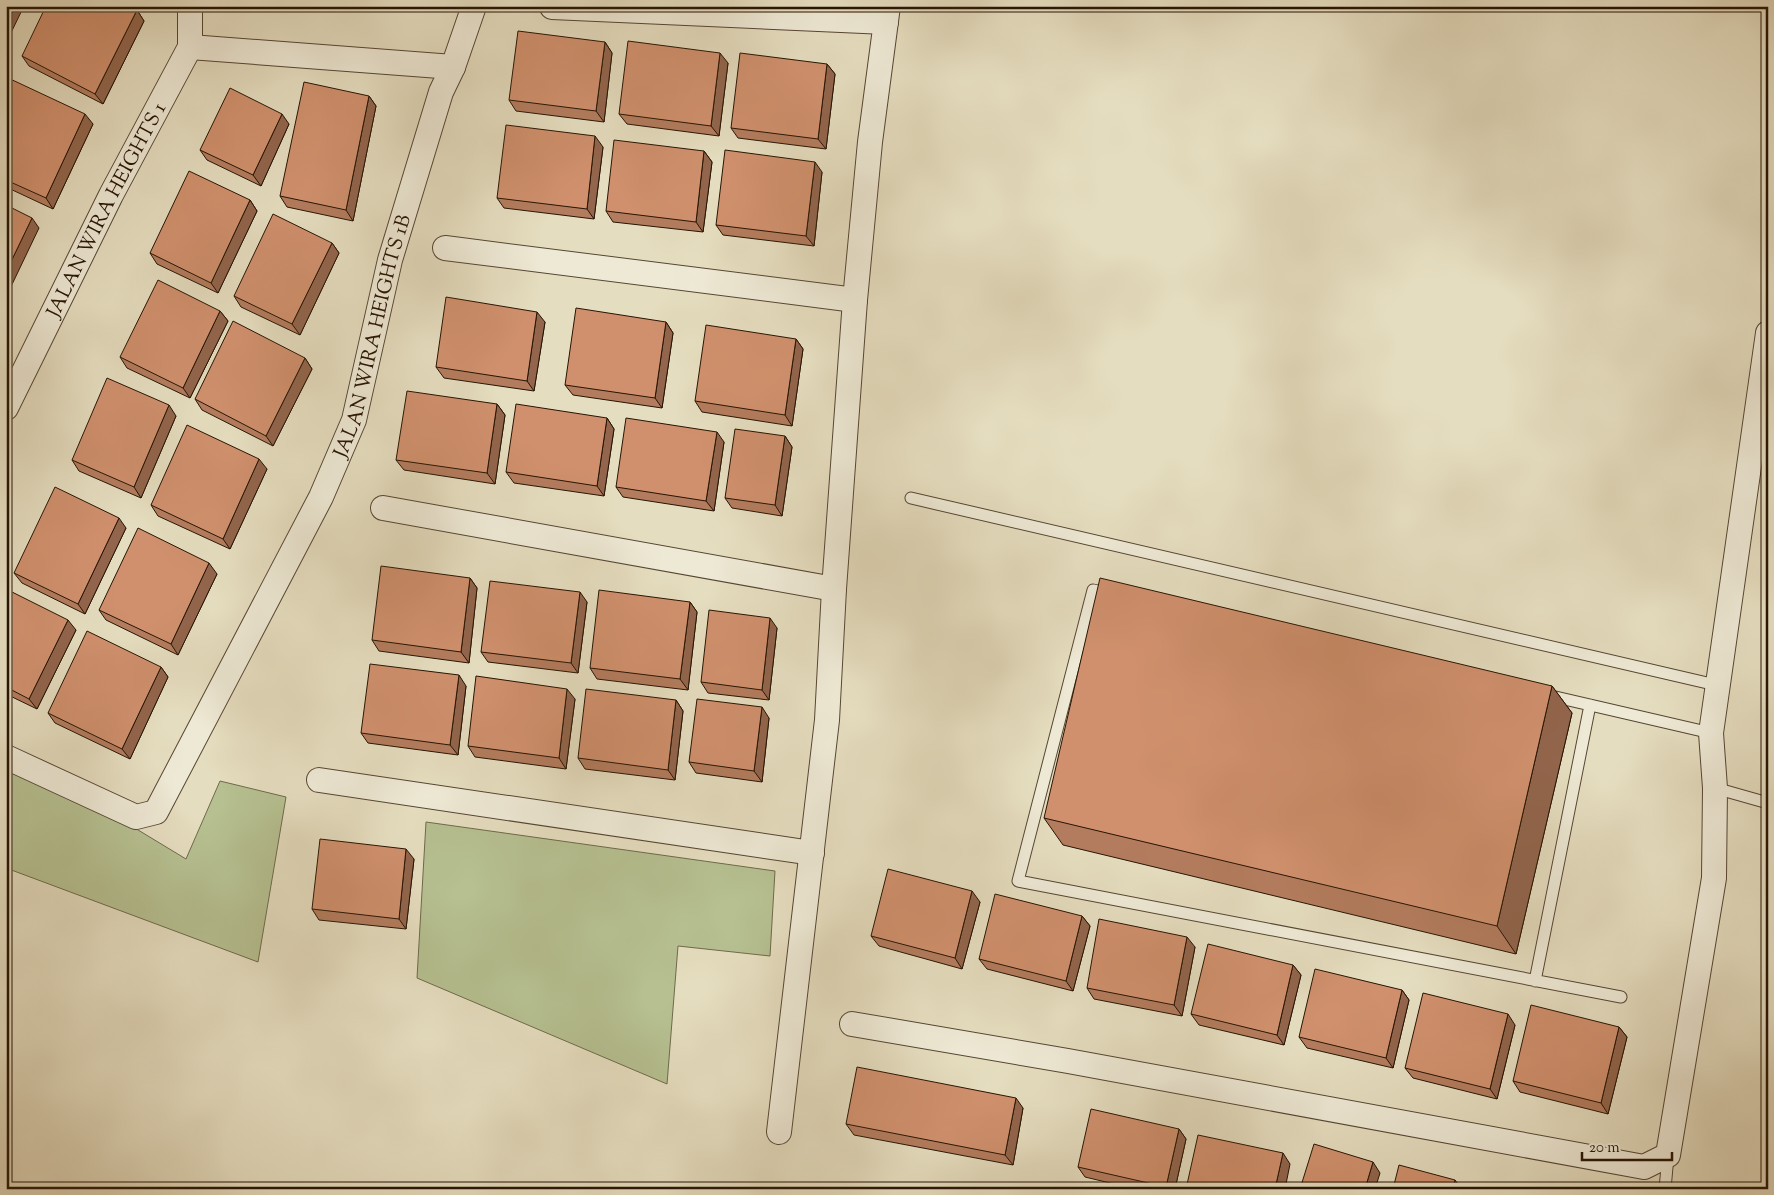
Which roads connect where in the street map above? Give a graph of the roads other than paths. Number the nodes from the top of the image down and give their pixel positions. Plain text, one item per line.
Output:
1 (190, 6) edge
2 (474, 6) edge
3 (552, 7) edge
4 (887, 14) edge
5 (190, 47) junction
6 (453, 67) junction
7 (445, 248) dead end
8 (855, 300) junction
9 (1768, 333) edge
10 (6, 408) edge
11 (911, 498) dead end
12 (383, 508) dead end
13 (834, 589) junction
14 (1121, 596) edge
15 (1716, 685) junction
16 (1532, 691) edge
17 (1590, 705) junction
18 (1711, 733) junction
19 (6, 757) edge
20 (319, 780) dead end
21 (1715, 788) junction
22 (1768, 803) edge
23 (812, 853) junction
24 (1535, 981) junction
25 (1621, 997) dead end
26 (852, 1024) dead end
27 (779, 1132) dead end
28 (1668, 1155) junction
29 (1665, 1189) edge

1 - 5 street, JALAN WIRA HEIGHTS 1
2 - 6 street, JALAN WIRA HEIGHTS 1B
3 - 4 street
4 - 8 street
5 - 6 street
5 - 10 street, JALAN WIRA HEIGHTS 1
6 - 19 street, JALAN WIRA HEIGHTS 1B
7 - 8 street
8 - 13 street
9 - 15 street
11 - 15 lane
12 - 13 street
13 - 23 street
14 - 24 lane
15 - 18 street
16 - 17 lane
17 - 18 lane
17 - 24 lane
18 - 21 street
20 - 23 street
21 - 22 lane
21 - 28 street
23 - 27 street
24 - 25 lane
26 - 28 street
28 - 29 lane

